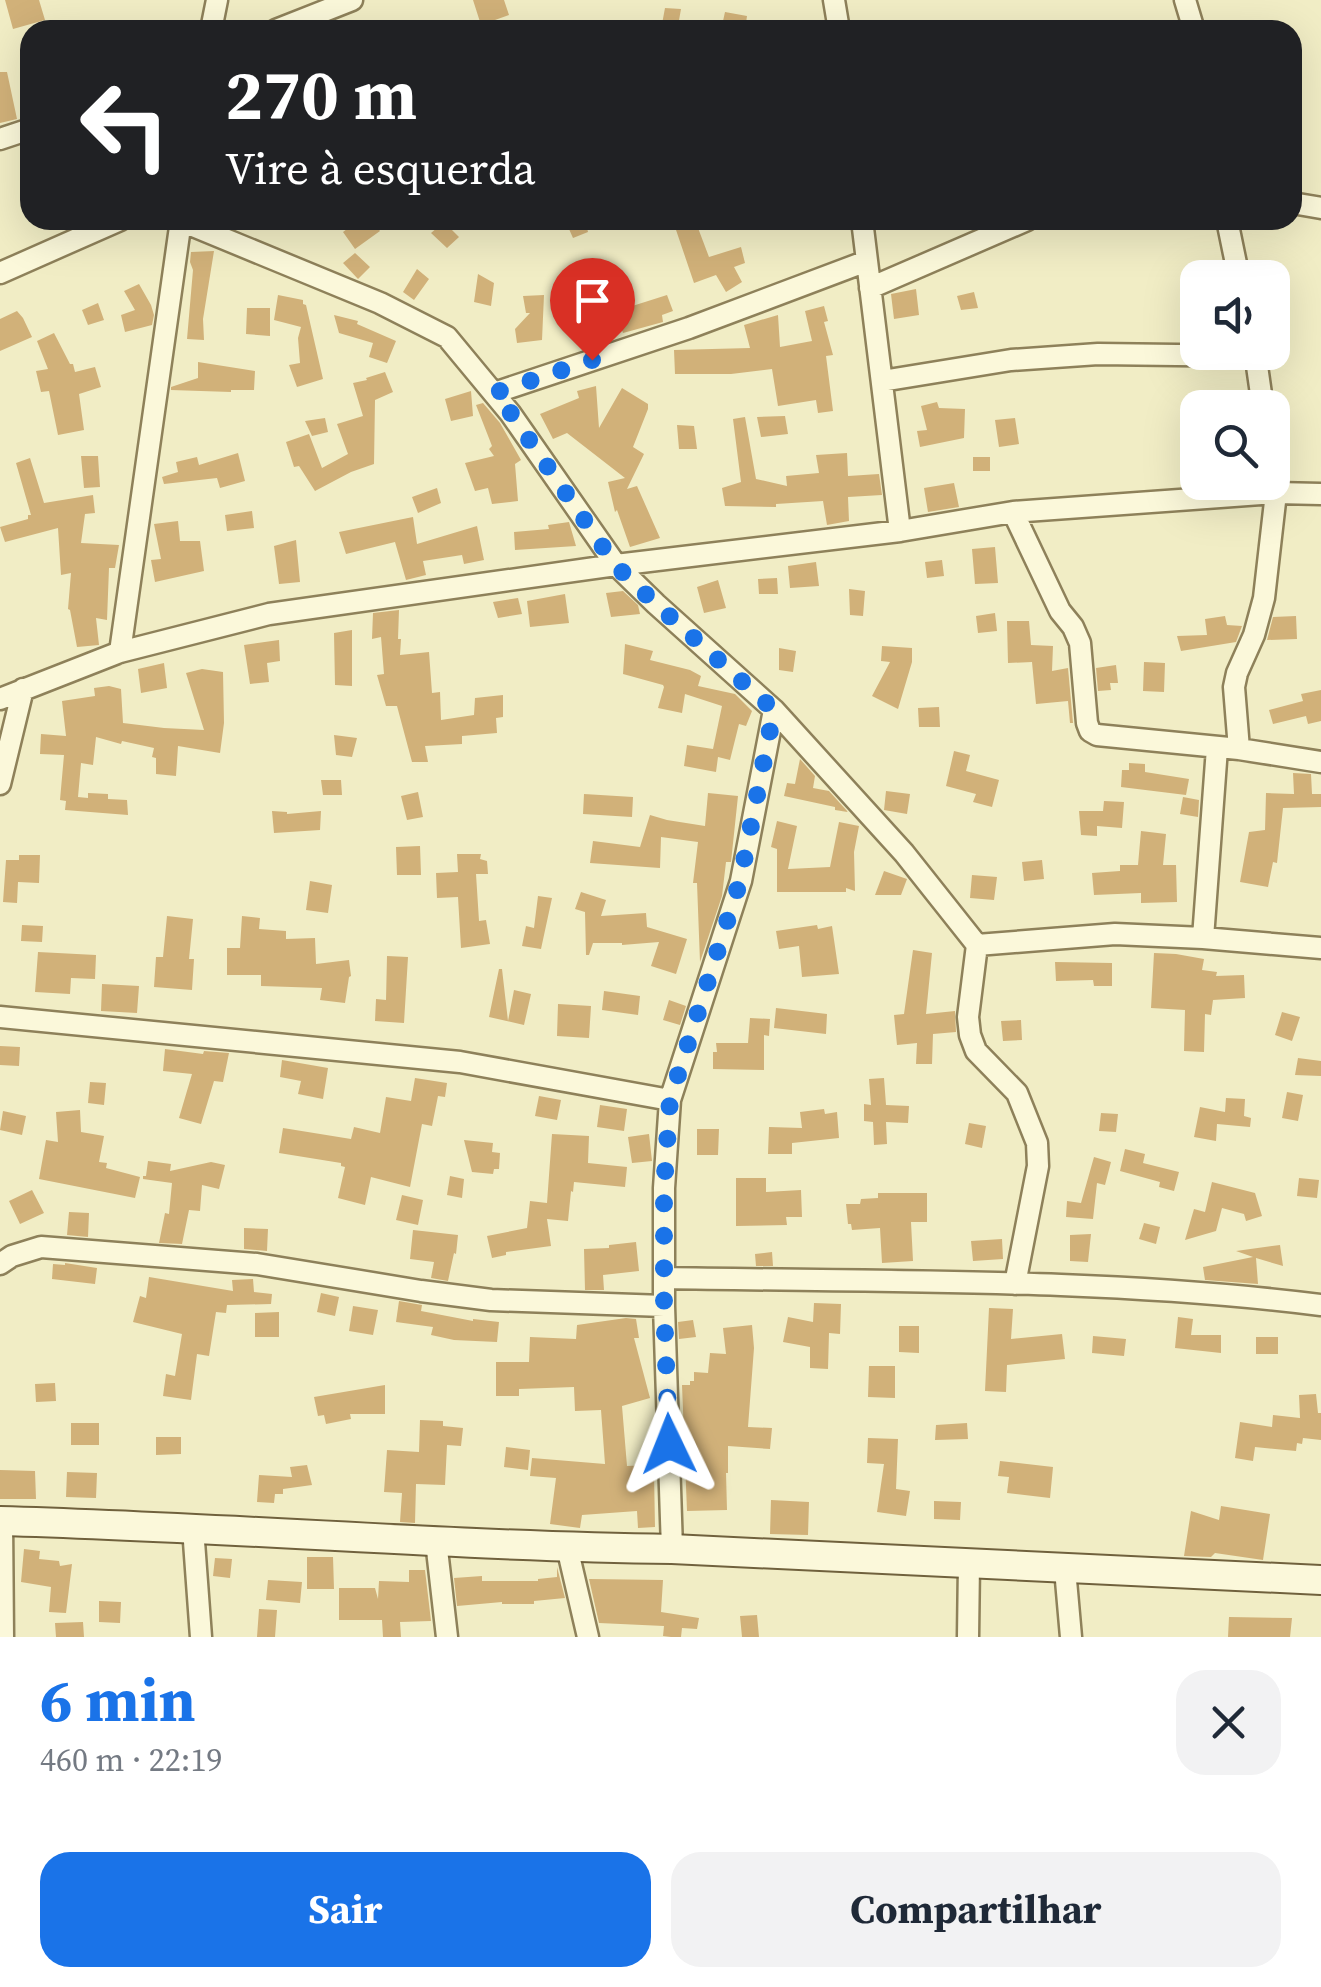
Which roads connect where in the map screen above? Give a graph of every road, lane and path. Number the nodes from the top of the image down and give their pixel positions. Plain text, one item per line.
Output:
1 (352, 0) edge
2 (301, 20) edge
3 (98, 230) edge
4 (180, 230) edge
5 (205, 230) edge
6 (863, 230) edge
7 (1004, 230) edge
8 (1228, 230) edge
9 (1235, 260) edge
10 (867, 262) junction
11 (0, 274) edge
12 (870, 288) junction
13 (1180, 354) edge
14 (882, 381) junction
15 (494, 393) junction
16 (1290, 493) edge
17 (1321, 494) edge
18 (1180, 500) edge
19 (1275, 500) edge
20 (1013, 512) junction
21 (900, 531) junction
22 (616, 566) junction
23 (120, 652) junction
24 (24, 690) junction
25 (0, 700) edge
26 (774, 710) junction
27 (1217, 748) junction
28 (1239, 749) junction
29 (1321, 762) edge
30 (0, 784) edge
31 (1203, 938) junction
32 (978, 945) junction
33 (1321, 948) edge
34 (0, 1017) edge
35 (670, 1100) junction
36 (0, 1264) edge
37 (665, 1278) junction
38 (1015, 1284) junction
39 (1321, 1305) edge
40 (664, 1306) junction
41 (1, 1521) edge
42 (193, 1528) junction
43 (436, 1542) junction
44 (567, 1547) junction
45 (672, 1549) junction
46 (969, 1562) junction
47 (1066, 1569) junction
48 (1321, 1580) edge
49 (3, 1637) edge
50 (201, 1637) edge
51 (447, 1637) edge
52 (588, 1637) edge
53 (968, 1637) edge
54 (1071, 1637) edge

1 - 2 street
3 - 11 street
4 - 23 street
5 - 15 street
6 - 10 street
7 - 12 street
8 - 9 street
10 - 12 street
10 - 15 street
12 - 14 street
13 - 14 street
14 - 21 street
15 - 22 street
16 - 17 street
18 - 20 street
19 - 28 street
20 - 21 street
20 - 27 street
21 - 22 street
22 - 23 street
22 - 26 street
23 - 24 street
24 - 25 street
24 - 30 street
26 - 32 street
26 - 35 street
27 - 28 street
27 - 31 street
28 - 29 street
31 - 32 street
31 - 33 street
32 - 38 street
34 - 35 street
35 - 37 street
36 - 40 street
37 - 38 street
37 - 40 street
38 - 39 street
40 - 45 street
41 - 42 street
41 - 49 street
42 - 43 street
42 - 50 street
43 - 44 street
43 - 51 street
44 - 45 street
44 - 52 street
45 - 46 street
46 - 47 street
46 - 53 street
47 - 48 street
47 - 54 street

